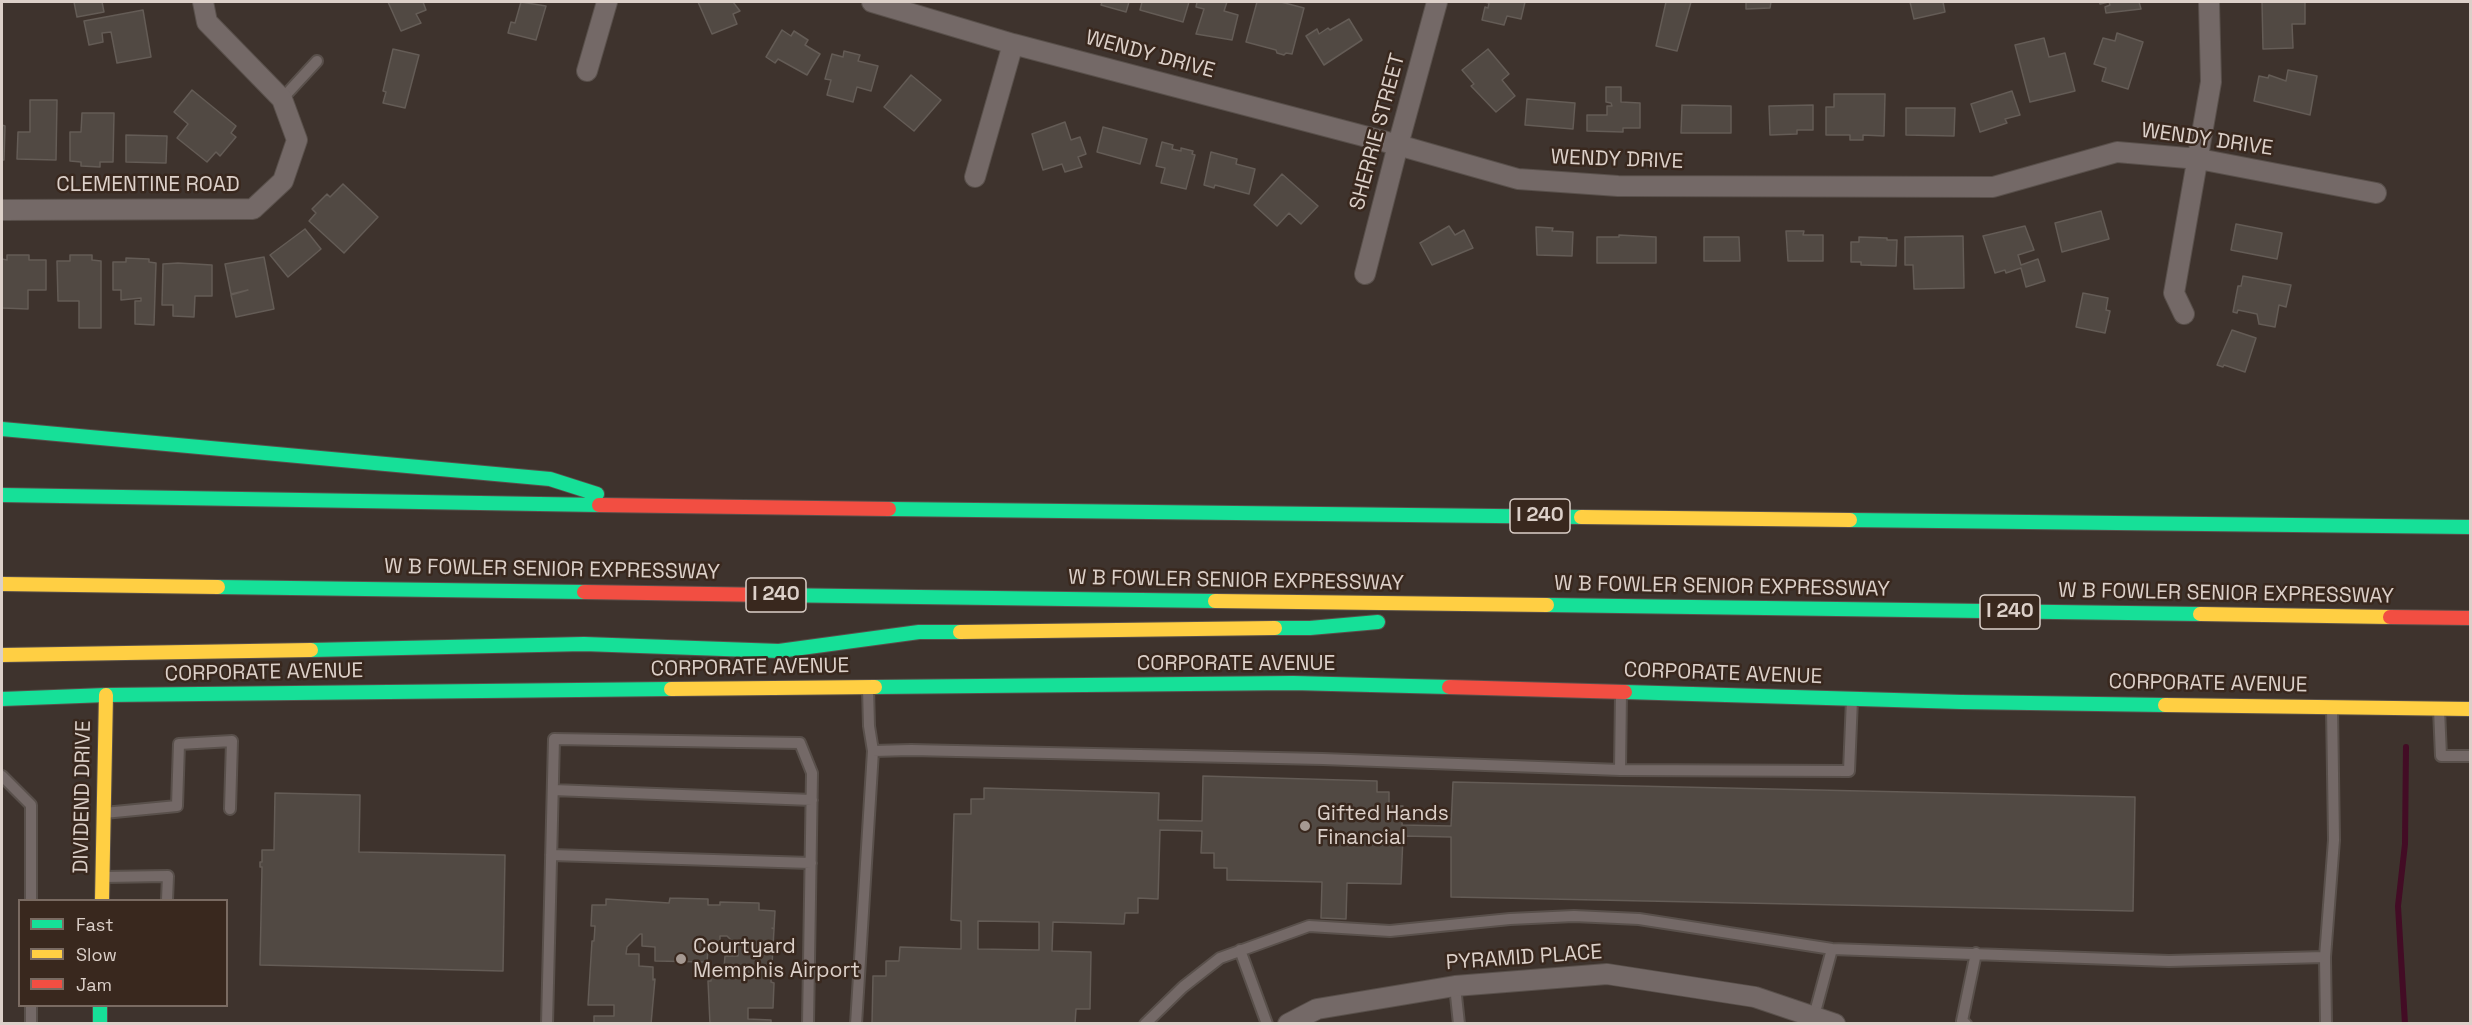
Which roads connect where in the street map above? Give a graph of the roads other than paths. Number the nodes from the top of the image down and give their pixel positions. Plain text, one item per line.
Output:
1 (202, 2) edge
2 (607, 2) edge
3 (872, 2) edge
4 (1437, 2) edge
5 (2209, 2) edge
6 (1013, 44) junction
7 (316, 61) dead end
8 (587, 71) dead end
9 (282, 99) junction
10 (1398, 145) junction
11 (2199, 159) junction
12 (975, 177) dead end
13 (2376, 193) dead end
14 (2, 210) edge
15 (1365, 274) dead end
16 (2184, 314) dead end
17 (2, 429) edge
18 (2, 495) edge
19 (636, 506) junction
20 (2470, 527) edge
21 (2, 584) edge
22 (1550, 605) junction
23 (1424, 617) dead end
24 (2470, 618) edge
25 (1390, 620) dead end
26 (2, 655) edge
27 (868, 688) junction
28 (1621, 692) junction
29 (106, 695) junction
30 (2, 699) edge
31 (1852, 699) junction
32 (2332, 707) junction
33 (2439, 708) junction
34 (2470, 709) edge
35 (873, 751) junction
36 (2470, 756) edge
37 (1620, 770) junction
38 (2, 776) edge
39 (553, 790) junction
40 (812, 800) junction
41 (230, 809) dead end
42 (104, 813) junction
43 (551, 855) junction
44 (811, 863) junction
45 (102, 878) junction
46 (31, 899) edge
47 (102, 899) edge
48 (167, 899) edge
49 (1832, 949) junction
50 (1240, 950) junction
51 (1976, 953) junction
52 (2325, 957) junction
53 (1455, 986) junction
54 (31, 1007) edge
55 (96, 1007) edge
56 (1814, 1016) junction
57 (31, 1023) edge
58 (100, 1023) edge
59 (547, 1023) edge
60 (808, 1023) edge
61 (856, 1023) edge
62 (1145, 1023) edge
63 (1267, 1023) edge
64 (1288, 1023) edge
65 (1459, 1023) edge
66 (1835, 1023) edge
67 (1966, 1023) edge
68 (2326, 1023) edge

1 - 9 street
2 - 8 street
3 - 6 street, WENDY DRIVE
4 - 10 street, SHERRIE STREET
5 - 11 street
6 - 10 street, WENDY DRIVE
6 - 12 street
7 - 9 lane
9 - 14 street, CLEMENTINE ROAD
10 - 11 street, WENDY DRIVE
10 - 15 street, SHERRIE STREET
11 - 13 street, WENDY DRIVE
11 - 16 street
17 - 19 main road
18 - 19 main road, I 240
19 - 20 main road, I 240
21 - 22 main road, W B FOWLER SENIOR EXPRESSWAY / I 240
22 - 23 main road
22 - 24 main road, W B FOWLER SENIOR EXPRESSWAY / I 240
25 - 26 main road
27 - 28 main road, CORPORATE AVENUE
27 - 29 main road, CORPORATE AVENUE
27 - 35 lane
28 - 31 main road, CORPORATE AVENUE
28 - 37 lane
29 - 30 main road, CORPORATE AVENUE
29 - 42 main road, DIVIDEND DRIVE
31 - 32 main road, CORPORATE AVENUE
31 - 37 lane
32 - 33 main road, CORPORATE AVENUE
32 - 52 lane
33 - 34 main road, CORPORATE AVENUE
33 - 36 lane
35 - 37 lane
35 - 61 lane
38 - 46 lane
39 - 40 lane
39 - 40 lane
39 - 43 lane
40 - 44 lane
41 - 42 lane
42 - 45 main road, DIVIDEND DRIVE
43 - 44 lane
43 - 59 lane
44 - 60 lane
45 - 47 main road, DIVIDEND DRIVE
45 - 48 lane
49 - 50 lane
49 - 51 lane
49 - 56 lane
50 - 62 lane
50 - 63 lane
51 - 52 lane
51 - 67 lane
52 - 68 lane
53 - 56 street, PYRAMID PLACE
53 - 64 street, PYRAMID PLACE
53 - 65 lane
54 - 57 lane
55 - 58 main road
56 - 66 street, PYRAMID PLACE

